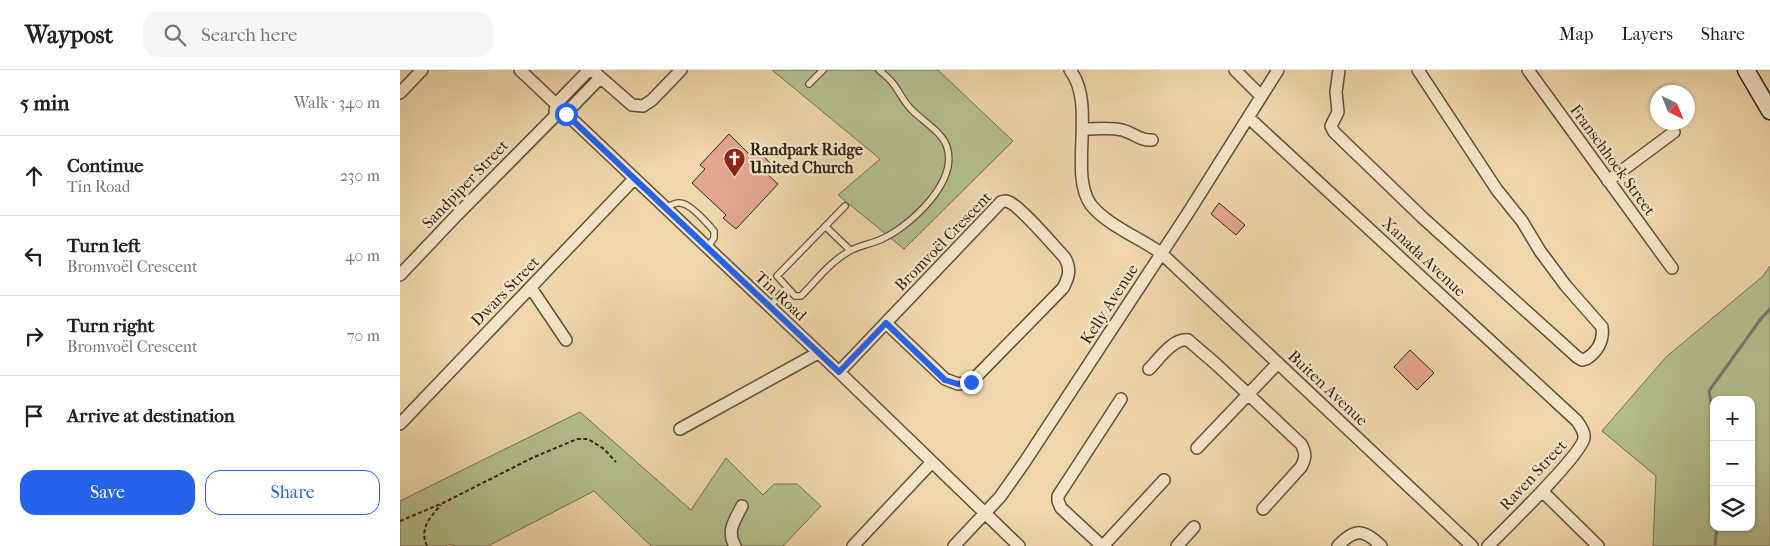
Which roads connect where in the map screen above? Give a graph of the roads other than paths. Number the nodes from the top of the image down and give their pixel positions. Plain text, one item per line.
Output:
1 (422, 70) edge
2 (520, 70) edge
3 (681, 70) edge
4 (823, 70) edge
5 (879, 70) edge
6 (1070, 70) edge
7 (1235, 70) edge
8 (1278, 70) edge
9 (1339, 70) edge
10 (1418, 70) edge
11 (1528, 70) edge
12 (1746, 70) edge
13 (594, 73) edge
14 (809, 84) dead end
15 (400, 93) edge
16 (1262, 96) junction
17 (559, 111) junction
18 (1770, 111) edge
19 (1249, 118) junction
20 (1083, 129) junction
21 (1674, 132) dead end
22 (1152, 140) dead end
23 (634, 179) junction
24 (1608, 181) junction
25 (845, 206) dead end
26 (666, 208) junction
27 (826, 226) junction
28 (707, 248) junction
29 (850, 250) junction
30 (1161, 253) junction
31 (1672, 268) dead end
32 (400, 275) edge
33 (531, 288) junction
34 (787, 288) junction
35 (769, 307) junction
36 (886, 323) junction
37 (566, 340) dead end
38 (818, 353) junction
39 (1278, 364) junction
40 (1149, 369) dead end
41 (839, 372) junction
42 (1248, 393) junction
43 (1122, 398) dead end
44 (1577, 421) joint
45 (400, 424) edge
46 (680, 429) dead end
47 (1197, 448) dead end
48 (932, 462) junction
49 (1164, 480) dead end
50 (1542, 491) junction
51 (742, 506) dead end
52 (1263, 509) dead end
53 (986, 514) junction
54 (1194, 527) dead end
55 (735, 546) edge
56 (853, 546) edge
57 (954, 546) edge
58 (1019, 546) edge
59 (1103, 546) edge
60 (1177, 546) edge
61 (1338, 546) edge
62 (1382, 546) edge
63 (1472, 546) edge
64 (1488, 546) edge
65 (1598, 546) edge

1 - 15 street
2 - 17 street, Tin Road
3 - 13 street
4 - 14 lane
5 - 29 lane
6 - 20 street, Buiten Avenue
7 - 16 street
8 - 16 street, Kelly Avenue
9 - 10 street
11 - 24 street, Franschhoek Street
12 - 18 street
13 - 17 street, Sandpiper Street
16 - 19 street, Kelly Avenue
17 - 23 street, Tin Road
17 - 32 street, Sandpiper Street
19 - 30 street, Kelly Avenue
19 - 44 street, Xanada Avenue
20 - 22 street
20 - 30 street, Buiten Avenue
21 - 24 street
23 - 26 street, Tin Road
23 - 33 street, Dwars Street
24 - 31 street, Franschhoek Street
25 - 27 lane
26 - 28 street, Tin Road
26 - 28 lane
27 - 29 lane
27 - 34 lane
28 - 35 street, Tin Road
29 - 34 lane
30 - 39 street, Buiten Avenue
30 - 53 street, Kelly Avenue
33 - 37 street
33 - 45 street, Dwars Street
34 - 35 lane
35 - 38 street, Tin Road
36 - 36 street, Bromvoël Crescent
36 - 41 street, Bromvoël Crescent
38 - 41 street, Tin Road
38 - 46 street
39 - 42 street
39 - 63 street, Buiten Avenue
40 - 42 street
41 - 48 street, Tin Road
42 - 47 street
42 - 52 street
43 - 59 street
44 - 50 street, Raven Street
48 - 53 street, Tin Road
48 - 56 street
49 - 59 street
50 - 64 street, Raven Street
50 - 65 street
51 - 55 street
53 - 57 street, Kelly Avenue
53 - 58 street, Tin Road
54 - 60 street
61 - 62 street

